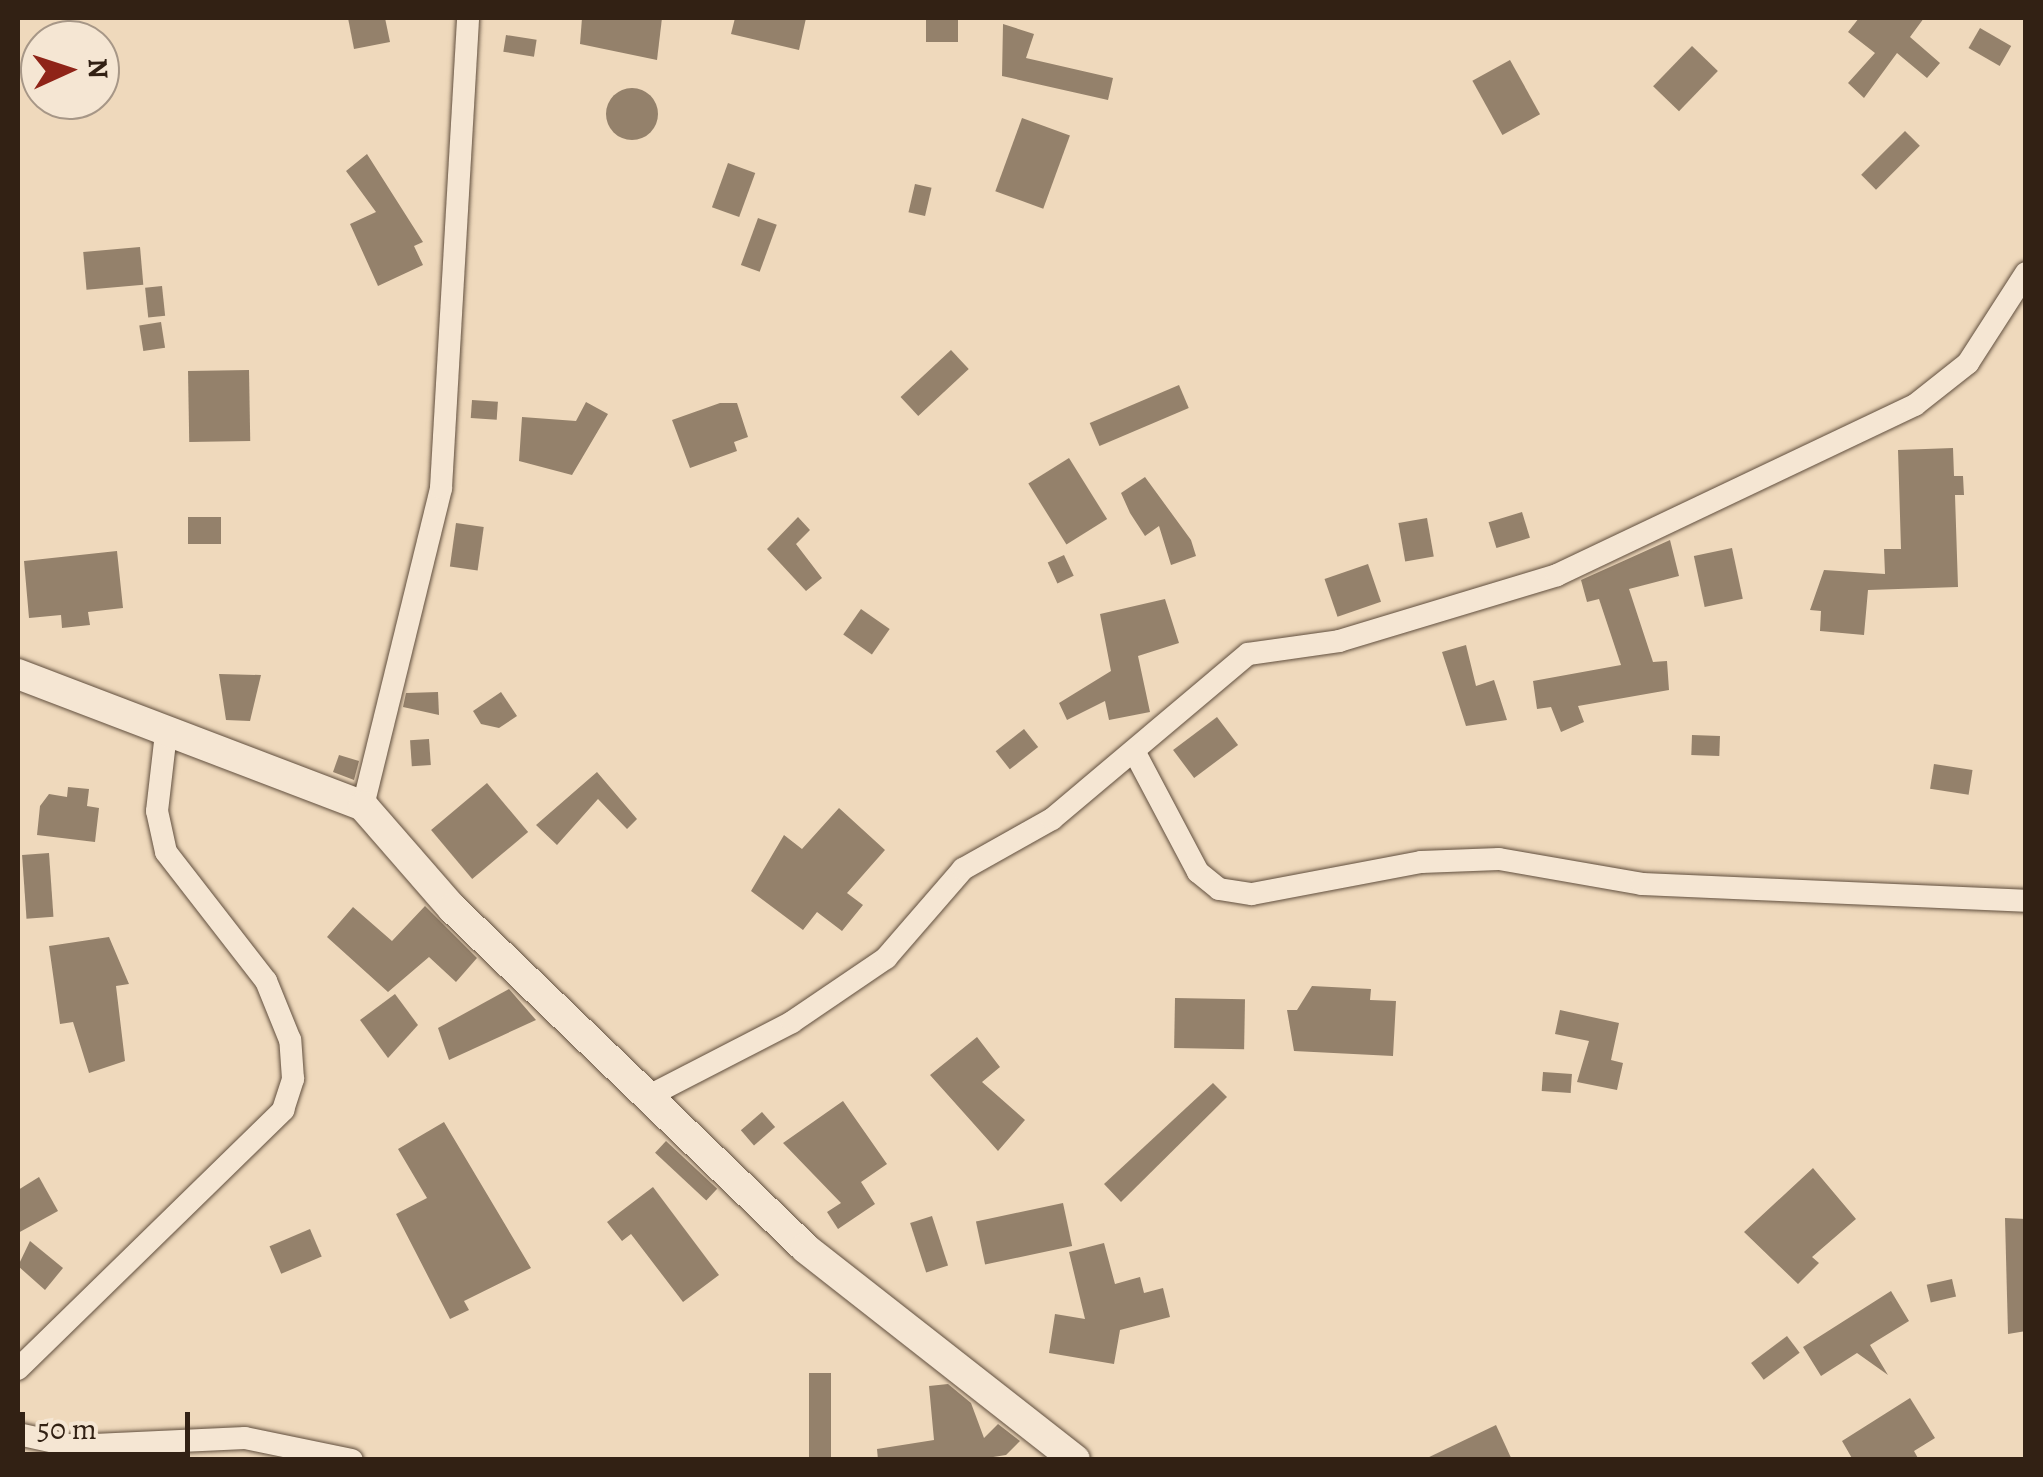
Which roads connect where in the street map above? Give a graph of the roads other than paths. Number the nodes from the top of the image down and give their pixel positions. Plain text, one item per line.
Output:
1 (468, 18) edge
2 (2026, 273) edge
3 (18, 674) edge
4 (166, 734) junction
5 (1134, 751) junction
6 (362, 806) junction
7 (2026, 901) edge
8 (648, 1096) junction
9 (18, 1369) edge
10 (18, 1434) edge
11 (352, 1460) edge
12 (1075, 1460) edge

1 - 6 street
2 - 5 street
3 - 4 street
4 - 6 street
4 - 9 street
5 - 7 street
5 - 8 street
6 - 8 street
8 - 12 street
10 - 11 street

